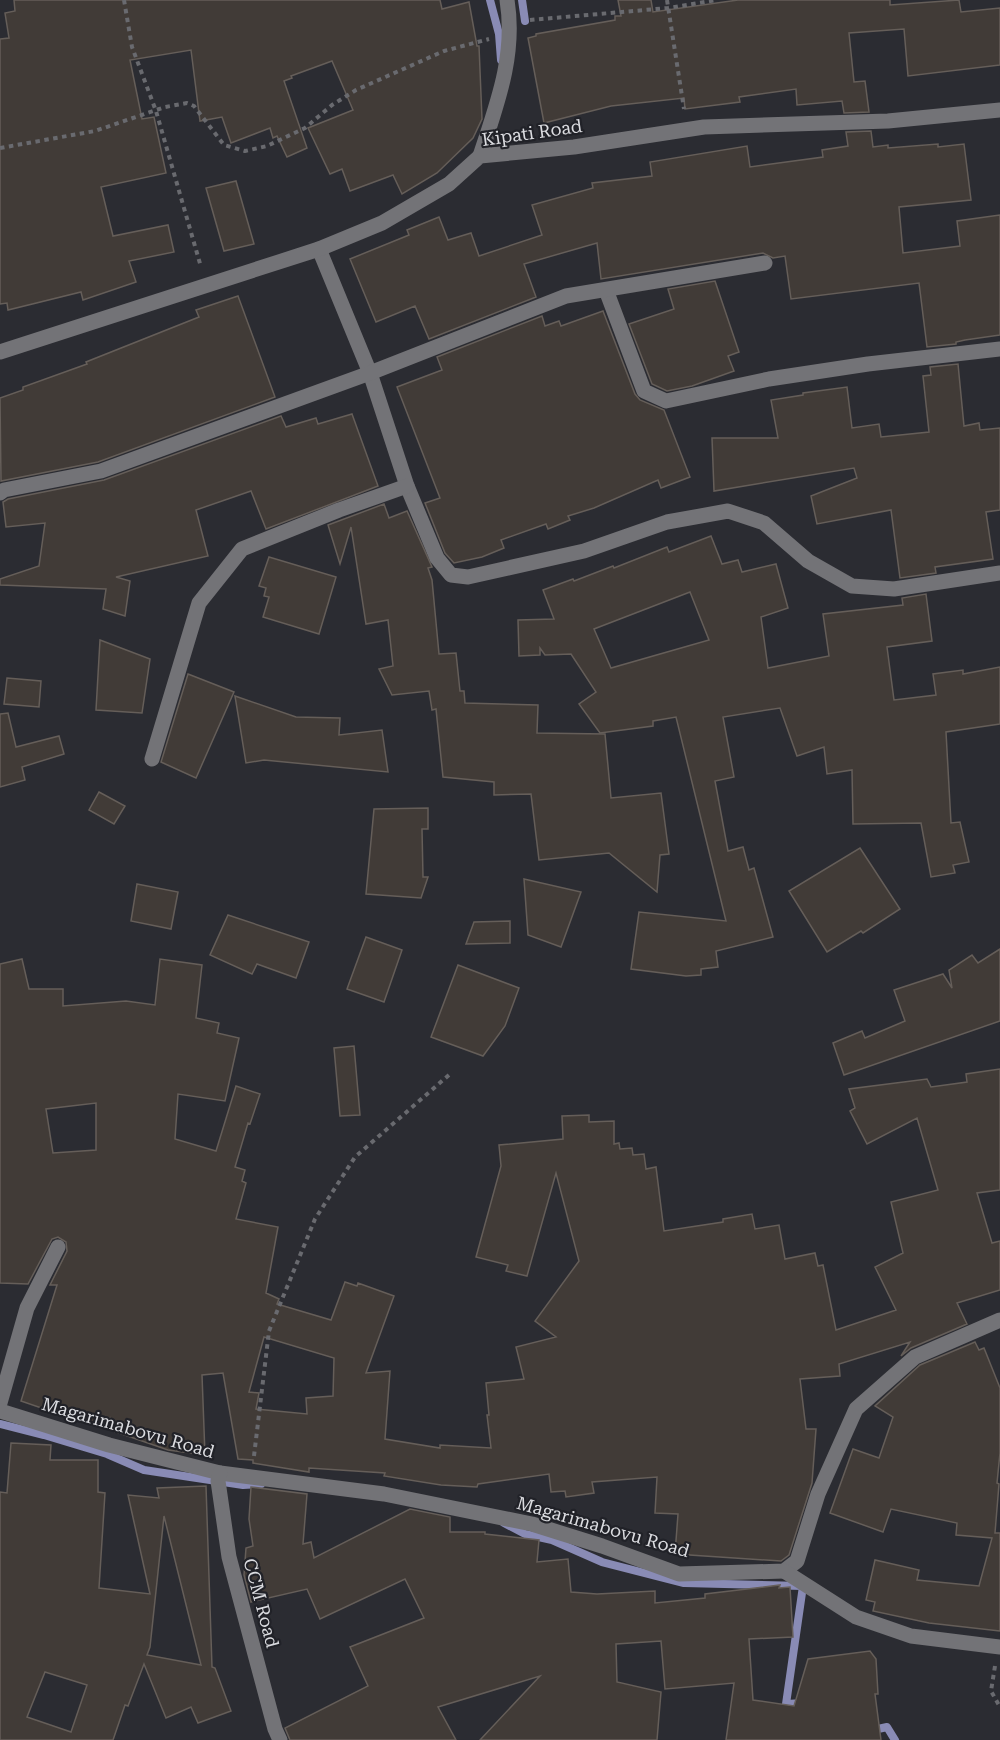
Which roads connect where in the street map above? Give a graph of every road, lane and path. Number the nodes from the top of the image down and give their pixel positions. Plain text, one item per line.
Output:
1 (123, 0) edge
2 (507, 0) edge
3 (667, 0) edge
4 (717, 0) edge
5 (668, 8) junction
6 (511, 30) junction
7 (1000, 110) edge
8 (156, 111) junction
9 (687, 129) junction
10 (0, 148) edge
11 (480, 156) junction
12 (319, 249) junction
13 (765, 263) dead end
14 (206, 285) junction
15 (606, 290) junction
16 (1000, 349) edge
17 (0, 352) edge
18 (370, 373) junction
19 (407, 486) junction
20 (0, 493) edge
21 (1000, 573) edge
22 (152, 759) dead end
23 (450, 1074) dead end
24 (58, 1247) dead end
25 (1000, 1320) edge
26 (0, 1403) edge
27 (0, 1411) edge
28 (220, 1473) junction
29 (252, 1478) junction
30 (784, 1571) junction
31 (999, 1647) edge
32 (1000, 1707) edge
33 (280, 1740) edge

1 - 8 path
2 - 6 street
3 - 5 path
4 - 5 path
5 - 6 path
5 - 9 path
6 - 8 path
6 - 11 street
7 - 9 street, Kipati Road
8 - 10 path
8 - 14 path
9 - 11 street, Kipati Road
11 - 12 street, Kipati Road
12 - 14 street, Kipati Road
12 - 18 street
13 - 15 street
14 - 17 street, Kipati Road
15 - 16 street
15 - 18 street
18 - 19 street
18 - 20 street
19 - 21 street
19 - 22 street
23 - 29 path
24 - 26 street
25 - 30 street
27 - 28 street, Magarimabovu Road
28 - 29 street, Magarimabovu Road
28 - 33 street, CCM Road
29 - 30 street, Magarimabovu Road
30 - 31 street
31 - 32 path

